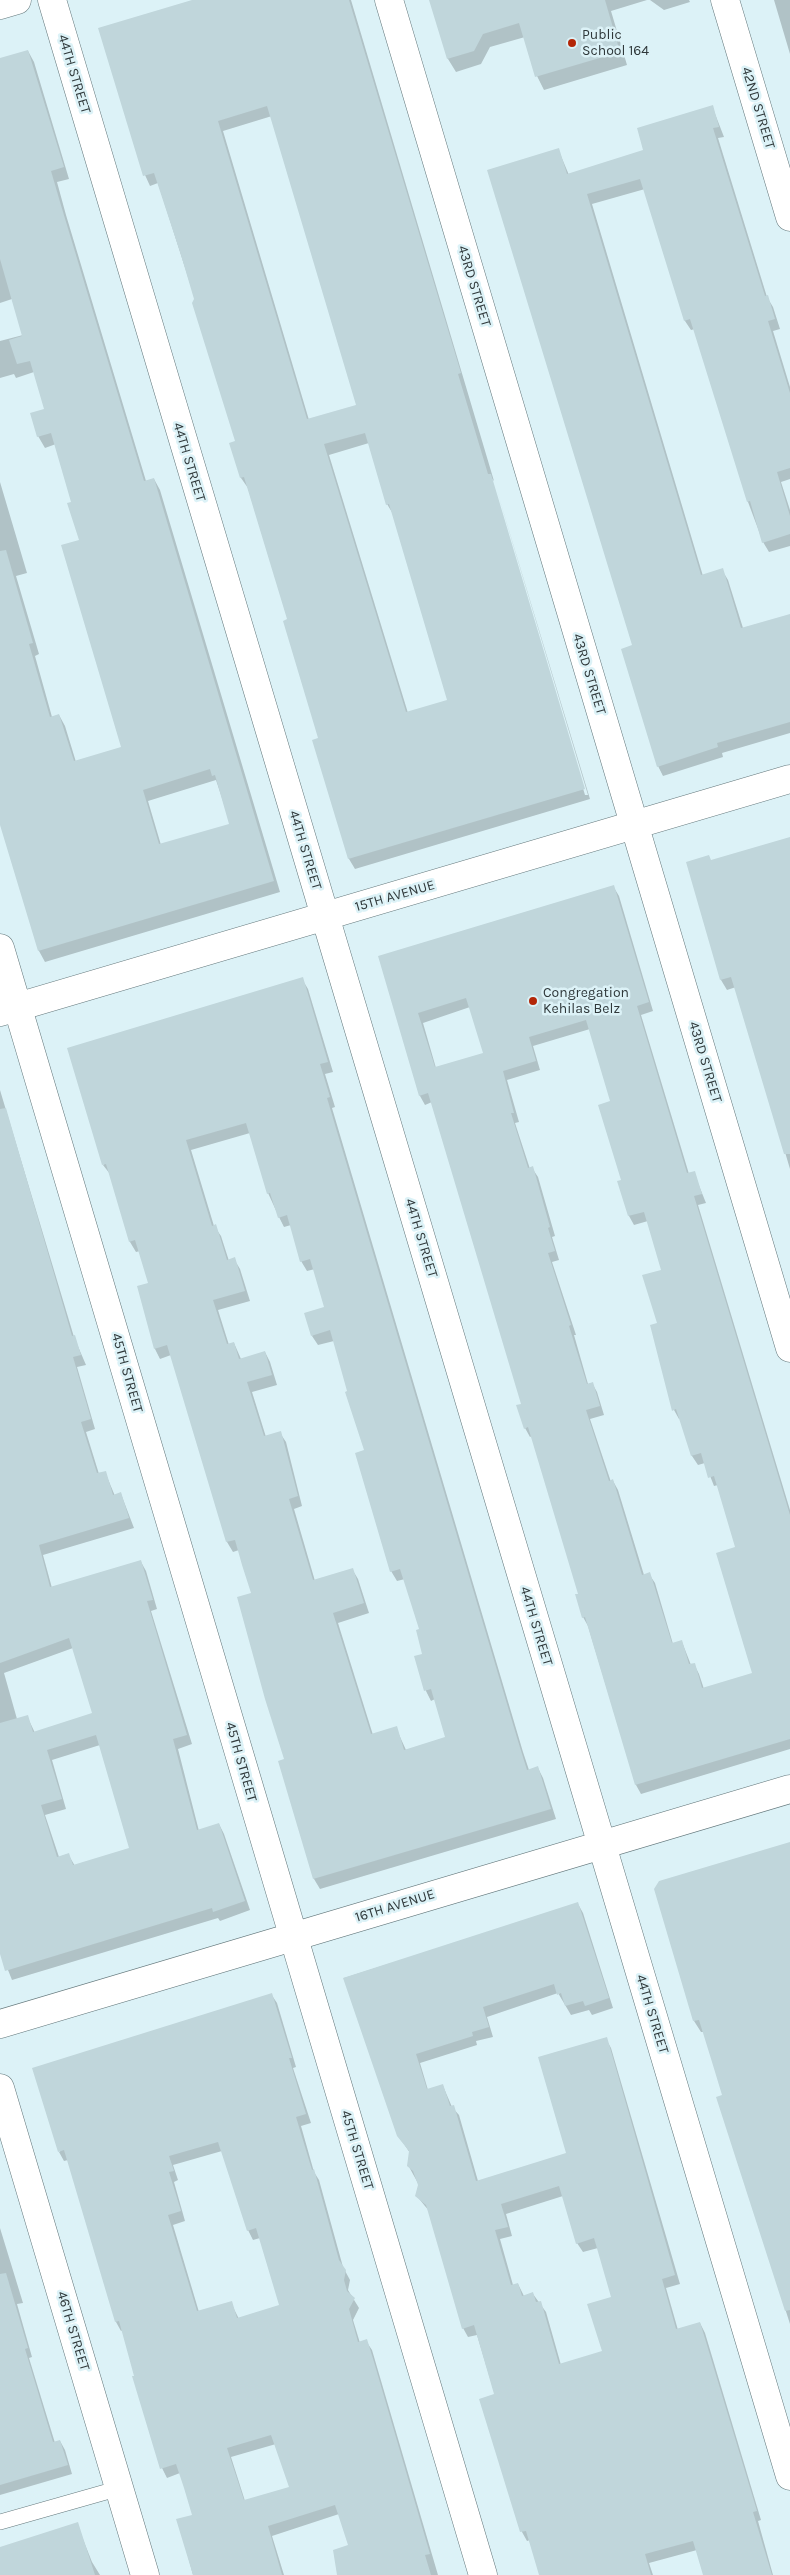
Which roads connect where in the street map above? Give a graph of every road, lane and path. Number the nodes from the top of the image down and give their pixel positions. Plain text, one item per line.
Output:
1 (17, 0) edge
2 (52, 0) edge
3 (388, 0) edge
4 (726, 0) edge
5 (0, 5) edge
6 (790, 217) edge
7 (790, 779) edge
8 (634, 825) junction
9 (325, 917) junction
10 (0, 948) edge
11 (9, 1010) edge
12 (790, 1348) edge
13 (790, 1788) edge
14 (602, 1844) junction
15 (293, 1936) junction
16 (0, 2024) edge
17 (0, 2088) edge
18 (790, 2476) edge
19 (120, 2488) junction
20 (0, 2522) edge
21 (145, 2575) edge
22 (483, 2575) edge

1 - 5 street
2 - 9 street, 44TH STREET
3 - 8 street, 43RD STREET
4 - 6 street, 42ND STREET
7 - 8 street, 15TH AVENUE
8 - 9 street, 15TH AVENUE
8 - 12 street, 43RD STREET
9 - 11 street, 15TH AVENUE
9 - 14 street, 44TH STREET
10 - 11 street, 45TH STREET
11 - 15 street, 45TH STREET
13 - 14 street, 16TH AVENUE
14 - 15 street, 16TH AVENUE
14 - 18 street, 44TH STREET
15 - 16 street, 16TH AVENUE
15 - 22 street, 45TH STREET
17 - 19 street, 46TH STREET
19 - 20 lane
19 - 21 street, 46TH STREET

